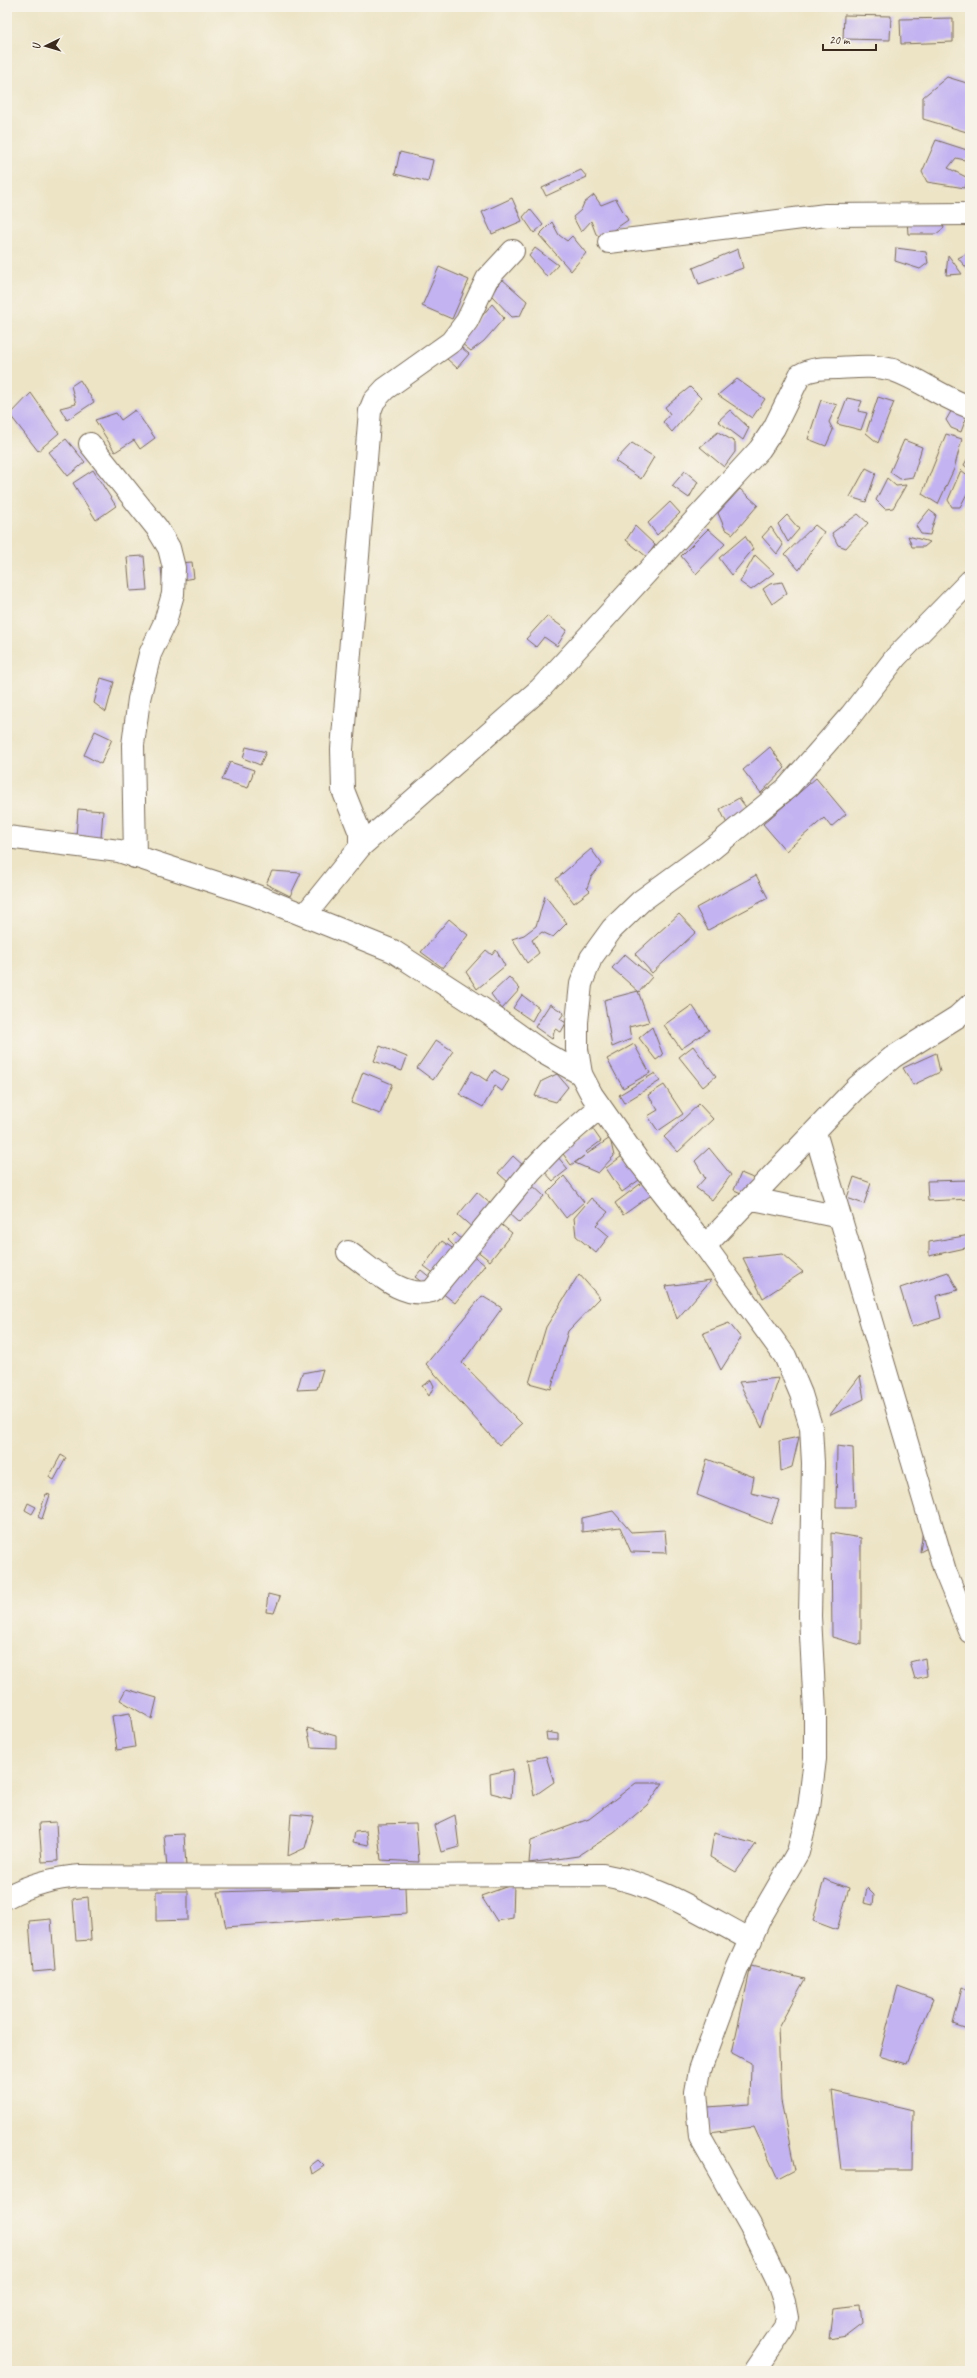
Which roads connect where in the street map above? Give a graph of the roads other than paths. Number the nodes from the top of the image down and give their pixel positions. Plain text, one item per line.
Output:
1 (970, 214) edge
2 (609, 242) dead end
3 (513, 251) dead end
4 (970, 407) edge
5 (90, 444) dead end
6 (970, 581) edge
7 (7, 837) edge
8 (360, 847) junction
9 (135, 856) junction
10 (305, 915) junction
11 (970, 1005) edge
12 (582, 1074) junction
13 (600, 1107) junction
14 (815, 1132) junction
15 (749, 1200) junction
16 (840, 1217) junction
17 (705, 1246) junction
18 (348, 1252) dead end
19 (970, 1632) edge
20 (7, 1897) edge
21 (751, 1940) junction
22 (755, 2371) edge

1 - 2 street
3 - 8 street
4 - 8 street
5 - 9 street
6 - 12 street
7 - 9 street
8 - 10 street
9 - 10 street
10 - 12 street
11 - 14 street
12 - 13 street
13 - 17 street
13 - 18 street
14 - 15 street
14 - 16 street
15 - 16 street
15 - 17 street
16 - 19 street
17 - 21 street
20 - 21 street
21 - 22 street

